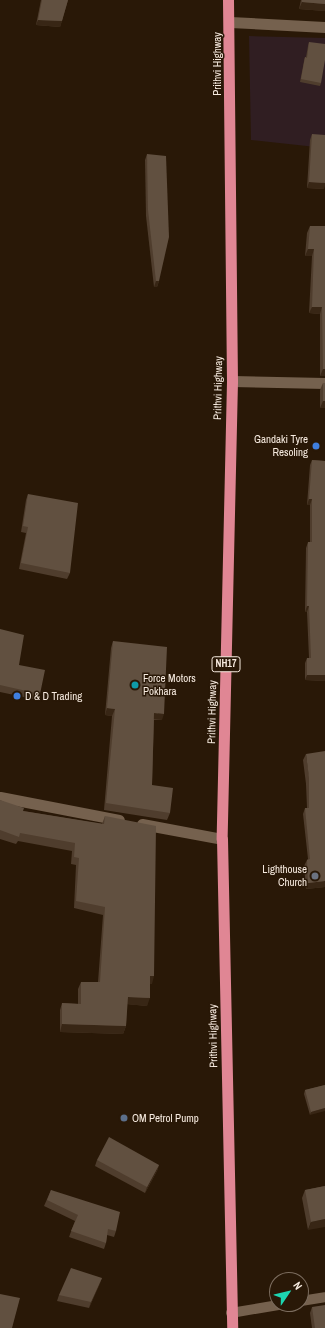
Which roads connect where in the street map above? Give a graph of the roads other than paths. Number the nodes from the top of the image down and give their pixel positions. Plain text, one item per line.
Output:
1 (228, 0) edge
2 (230, 22) junction
3 (325, 27) edge
4 (232, 380) junction
5 (325, 383) edge
6 (0, 797) edge
7 (222, 839) junction
8 (325, 1297) edge
9 (309, 1300) edge
10 (269, 1307) edge
11 (232, 1313) junction
12 (232, 1328) edge

1 - 2 highway, Prithvi Highway / NH17
2 - 3 street
2 - 4 highway, Prithvi Highway / NH17
4 - 5 street
4 - 7 highway, Prithvi Highway / NH17
6 - 7 street
7 - 11 highway, Prithvi Highway / NH17
8 - 9 lane
10 - 11 lane
11 - 12 highway, Prithvi Highway / NH17

